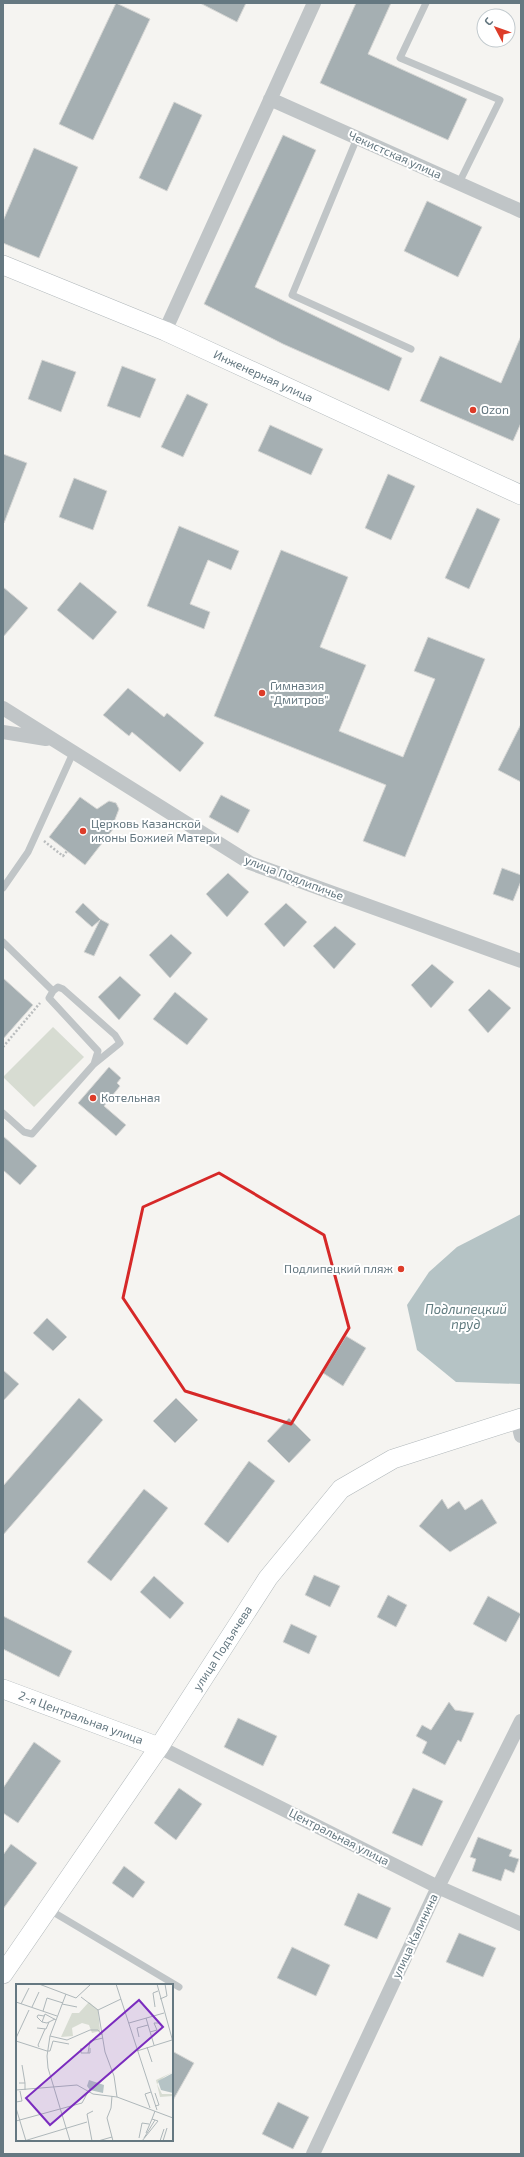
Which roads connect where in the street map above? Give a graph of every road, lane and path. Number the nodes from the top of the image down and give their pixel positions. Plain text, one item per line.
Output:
1 (314, 3) edge
2 (426, 3) edge
3 (270, 99) junction
4 (357, 138) junction
5 (459, 183) junction
6 (521, 211) edge
7 (3, 264) edge
8 (165, 331) junction
9 (411, 349) dead end
10 (521, 495) edge
11 (3, 708) edge
12 (3, 732) edge
13 (52, 740) junction
14 (73, 753) junction
15 (36, 835) junction
16 (67, 851) dead end
17 (3, 888) edge
18 (3, 942) edge
19 (521, 961) edge
20 (51, 988) junction
21 (3, 1047) edge
22 (94, 1064) junction
23 (3, 1113) edge
24 (520, 1425) edge
25 (3, 1689) edge
26 (521, 1721) edge
27 (159, 1747) junction
28 (438, 1887) junction
29 (48, 1909) junction
30 (521, 1924) edge
31 (3, 1974) edge
32 (179, 1987) dead end
33 (313, 2154) edge

1 - 3 street
2 - 5 lane
3 - 4 street, Чекистская улица
3 - 8 street
4 - 5 street, Чекистская улица
4 - 9 lane
5 - 6 street, Чекистская улица
7 - 8 main road, Инженерная улица
8 - 10 main road, Инженерная улица
11 - 13 street, улица Подлипичье
12 - 13 street
13 - 14 street, улица Подлипичье
14 - 15 lane
14 - 19 street, улица Подлипичье
15 - 16 path
15 - 17 lane
18 - 20 lane
20 - 21 path
20 - 22 lane
20 - 22 lane
22 - 23 lane
24 - 27 main road, улица Подъячева
25 - 27 main road, 2-я Центральная улица
26 - 28 street, улица Калинина
27 - 28 street, Центральная улица
27 - 29 main road, улица Подъячева
28 - 30 street, Центральная улица
28 - 33 street, улица Калинина
29 - 31 main road, улица Подъячева
29 - 32 lane

